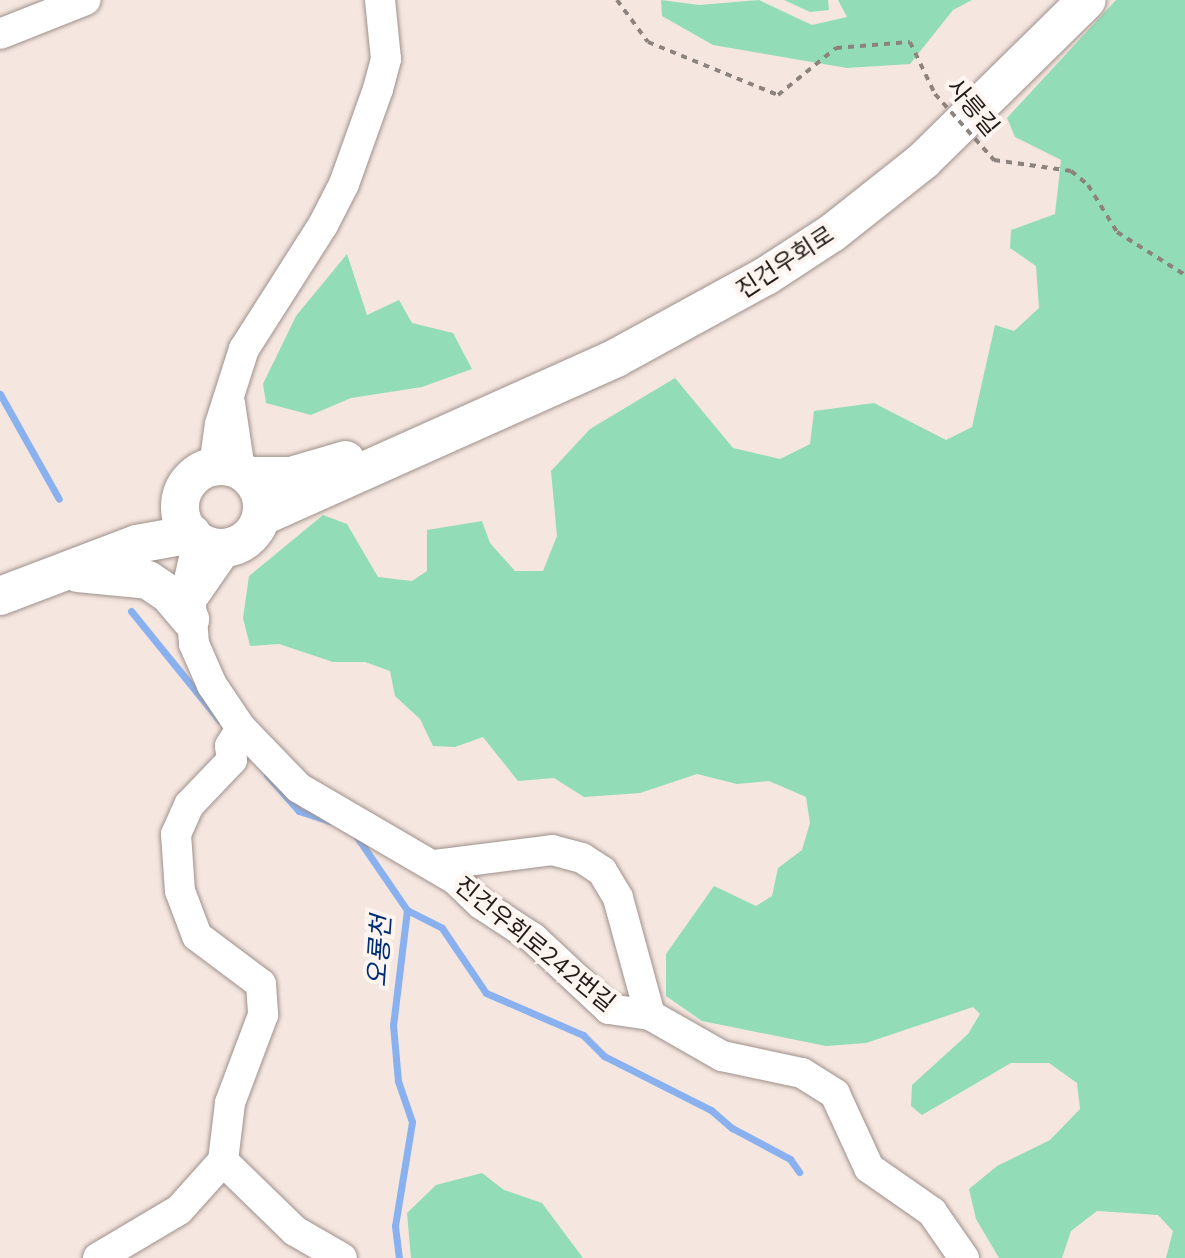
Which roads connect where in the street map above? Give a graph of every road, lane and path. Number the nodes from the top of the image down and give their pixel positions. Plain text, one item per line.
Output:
1 (86, 0) edge
2 (380, 0) edge
3 (617, 0) edge
4 (1087, 0) edge
5 (16, 22) edge
6 (1185, 275) edge
7 (426, 440) junction
8 (236, 464) junction
9 (183, 492) junction
10 (261, 517) junction
11 (206, 540) junction
12 (67, 571) junction
13 (0, 596) edge
14 (191, 609) junction
15 (237, 735) junction
16 (435, 865) junction
17 (650, 1015) junction
18 (223, 1161) junction
19 (98, 1258) edge
20 (342, 1258) edge
21 (964, 1258) edge

1 - 5 street
2 - 8 street
3 - 6 path, 사릉길, bridge
4 - 7 main road, 진건우회로
7 - 8 main road, 진건우회로
7 - 10 main road, 진건우회로
8 - 9 main road, 진건우회로
8 - 10 main road
9 - 11 main road
9 - 12 main road, 진건우회로
10 - 11 main road, 진건우회로
11 - 12 main road, 진건우회로
11 - 14 street, 진건우회로242번길
12 - 13 main road, 진건우회로
12 - 14 main road
14 - 15 street, 진건우회로242번길
15 - 16 street, 진건우회로242번길
15 - 18 street
16 - 17 street, 진건우회로242번길
16 - 17 street
17 - 21 street, 진건우회로242번길
18 - 19 street
18 - 20 street

